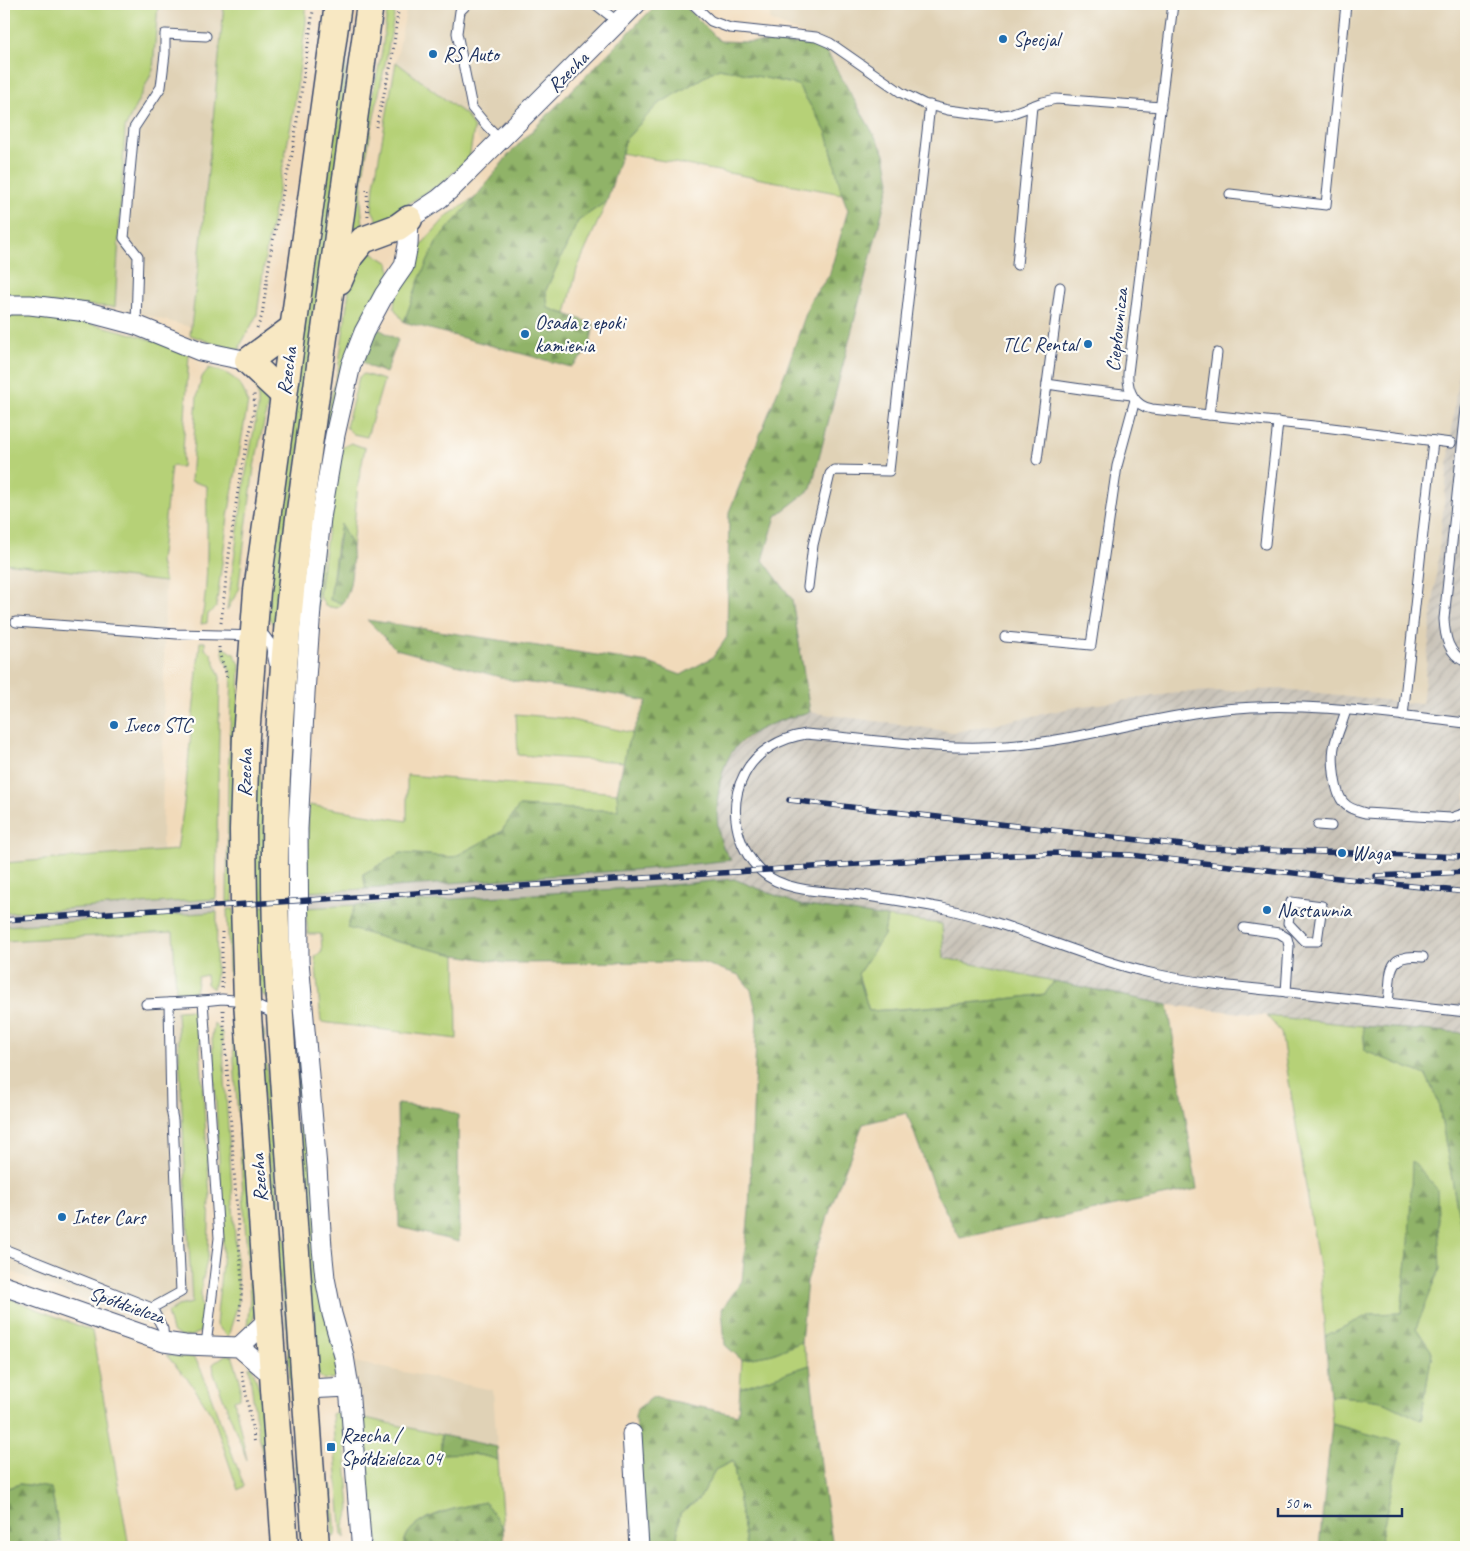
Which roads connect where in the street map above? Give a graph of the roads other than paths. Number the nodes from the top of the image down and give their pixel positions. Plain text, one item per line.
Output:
1 (338, 4) edge
2 (370, 4) edge
3 (467, 4) edge
4 (595, 4) edge
5 (636, 4) edge
6 (693, 4) edge
7 (1173, 4) edge
8 (1346, 4) edge
9 (618, 22) junction
10 (206, 36) dead end
11 (930, 105) junction
12 (1032, 106) junction
13 (1160, 107) junction
14 (501, 140) junction
15 (1230, 194) dead end
16 (409, 219) junction
17 (1017, 266) dead end
18 (1060, 286) dead end
19 (328, 304) junction
20 (4, 307) edge
21 (136, 325) junction
22 (293, 328) junction
23 (1217, 353) dead end
24 (248, 361) junction
25 (1047, 384) junction
26 (284, 395) junction
27 (1134, 397) junction
28 (1466, 409) edge
29 (1209, 415) junction
30 (1278, 422) junction
31 (1433, 441) junction
32 (1451, 443) dead end
33 (1038, 460) dead end
34 (1265, 544) dead end
35 (808, 587) dead end
36 (16, 622) dead end
37 (253, 636) junction
38 (1005, 637) dead end
39 (1466, 662) edge
40 (281, 692) junction
41 (1346, 710) junction
42 (1403, 716) junction
43 (1466, 723) edge
44 (1466, 813) edge
45 (1318, 825) dead end
46 (1331, 826) dead end
47 (1244, 928) dead end
48 (1297, 933) junction
49 (1287, 938) junction
50 (1422, 957) dead end
51 (1286, 992) junction
52 (203, 1001) junction
53 (247, 1001) junction
54 (169, 1003) junction
55 (1388, 1003) junction
56 (146, 1004) dead end
57 (1466, 1012) edge
58 (280, 1018) junction
59 (4, 1249) edge
60 (4, 1286) edge
61 (152, 1308) junction
62 (269, 1319) junction
63 (164, 1342) junction
64 (206, 1346) junction
65 (239, 1347) junction
66 (273, 1376) junction
67 (349, 1387) junction
68 (306, 1390) junction
69 (632, 1434) dead end
70 (361, 1540) dead end
71 (285, 1547) edge
72 (316, 1547) edge
73 (639, 1547) edge

1 - 22 main road, Rzecha
2 - 19 main road, Rzecha
3 - 14 lane
4 - 9 lane
5 - 9 street, Rzecha
6 - 11 lane
7 - 13 lane, Ciepłownicza
8 - 15 lane
9 - 14 street, Rzecha
10 - 21 lane
11 - 12 lane
11 - 35 lane
12 - 13 lane
12 - 17 lane
13 - 27 lane, Ciepłownicza
14 - 16 street, Rzecha
16 - 19 main road
16 - 67 street
18 - 25 lane
19 - 40 main road, Rzecha
20 - 21 street
21 - 24 street
22 - 24 main road
22 - 26 main road, Rzecha
23 - 29 lane
24 - 26 main road
25 - 27 lane
25 - 33 lane
26 - 37 main road, Rzecha
27 - 29 lane, Ciepłownicza
27 - 38 lane
28 - 39 lane
29 - 30 lane, Ciepłownicza
30 - 31 lane, Ciepłownicza
30 - 34 lane
31 - 32 lane, Ciepłownicza
31 - 42 lane
36 - 37 lane
37 - 40 lane
37 - 53 main road, Rzecha
40 - 58 main road, Rzecha
41 - 42 lane
41 - 44 lane
41 - 51 lane
42 - 43 lane
45 - 46 lane
47 - 49 lane
48 - 48 lane
48 - 49 lane
49 - 51 lane
50 - 55 lane
51 - 55 lane
52 - 53 lane
52 - 54 lane
52 - 64 lane
53 - 58 lane
53 - 62 main road, Rzecha
54 - 56 lane
54 - 61 lane
55 - 57 lane
58 - 68 main road, Rzecha
59 - 61 lane
60 - 63 street, Spółdzielcza
61 - 63 lane
62 - 65 street
62 - 66 main road, Rzecha
63 - 64 street, Spółdzielcza
64 - 65 street, Spółdzielcza
65 - 66 street
66 - 71 main road, Rzecha
67 - 68 street
67 - 70 street
68 - 72 main road, Rzecha
69 - 73 street

